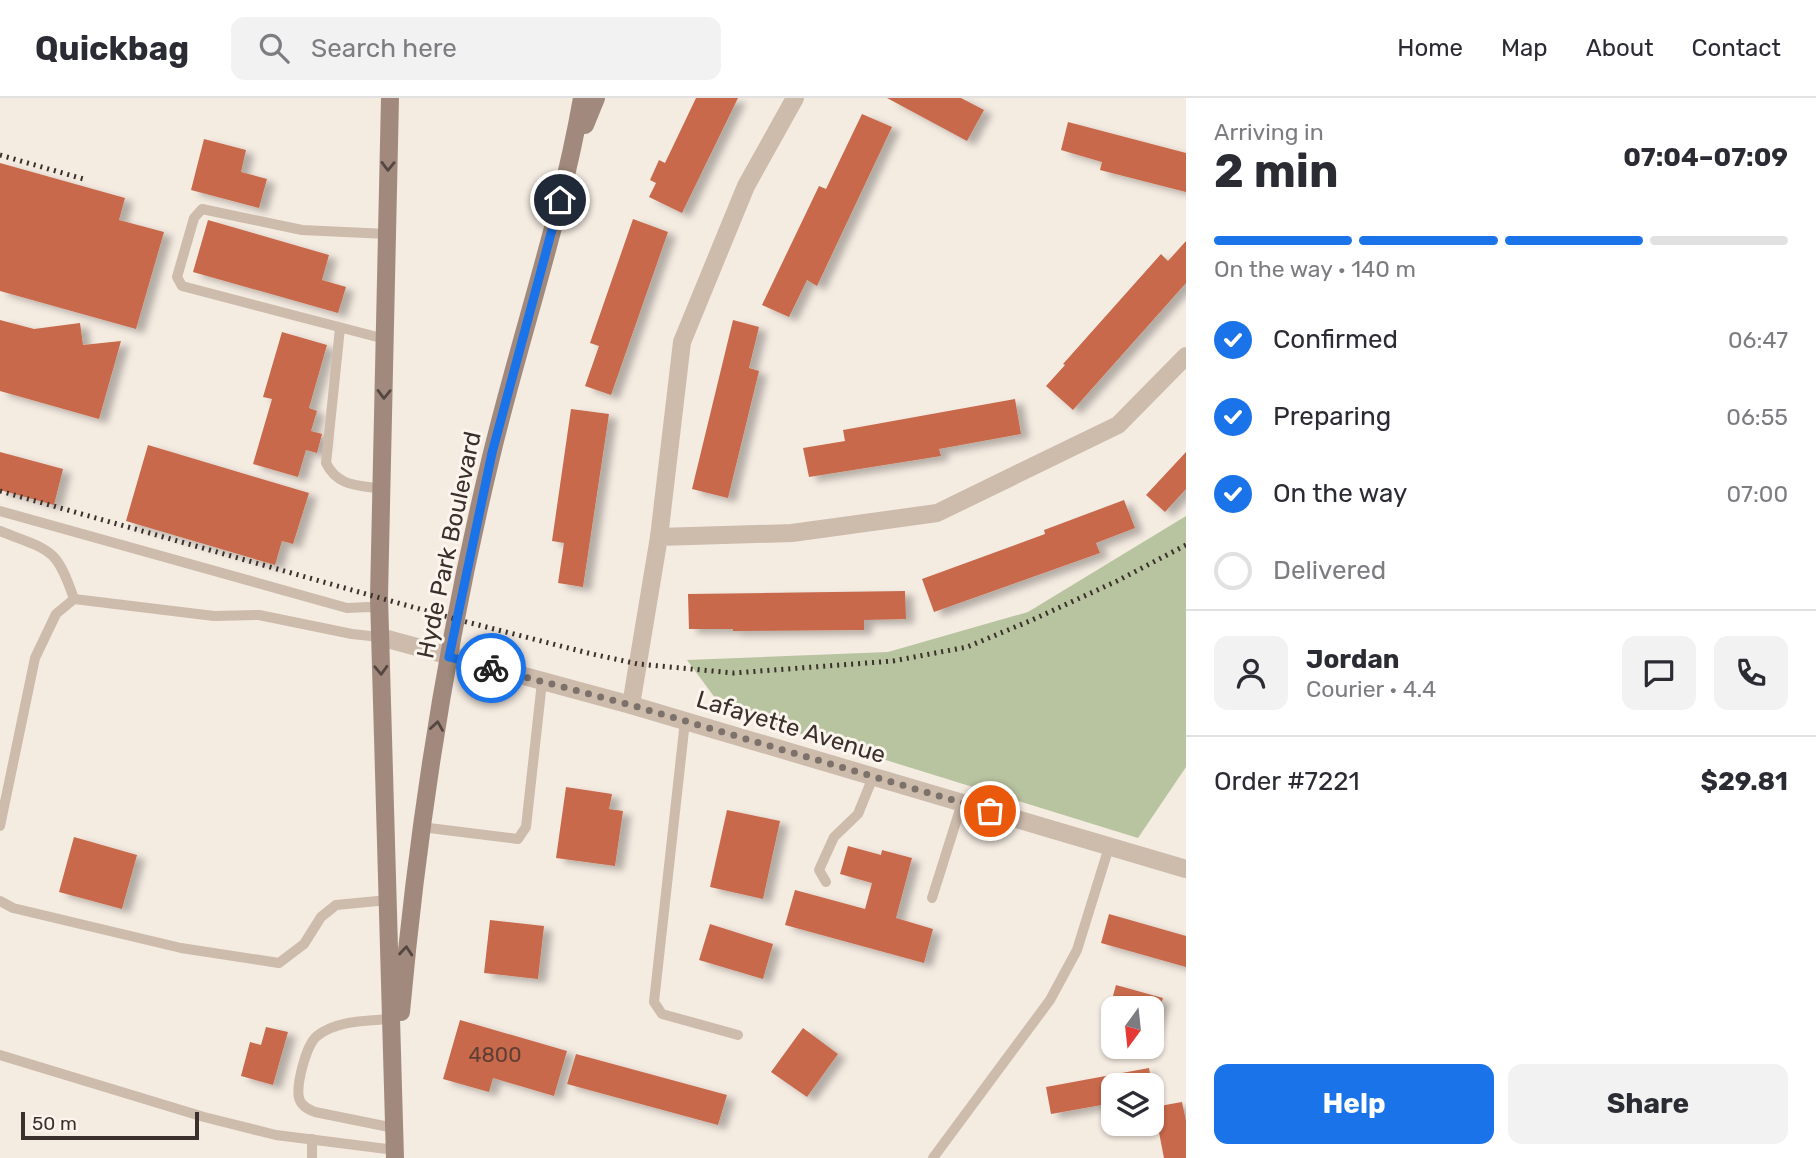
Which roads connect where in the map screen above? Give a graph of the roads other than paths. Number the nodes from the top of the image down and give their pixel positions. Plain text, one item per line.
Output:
1 (390, 98) edge
2 (582, 98) edge
3 (596, 98) edge
4 (795, 98) edge
5 (572, 154) junction
6 (387, 234) junction
7 (340, 328) junction
8 (385, 339) junction
9 (1186, 355) edge
10 (382, 489) junction
11 (0, 511) edge
12 (0, 531) edge
13 (659, 537) junction
14 (74, 599) junction
15 (379, 608) junction
16 (380, 637) junction
17 (449, 657) junction
18 (542, 682) junction
19 (631, 705) junction
20 (685, 721) junction
21 (873, 777) junction
22 (962, 803) junction
23 (0, 826) edge
24 (421, 827) junction
25 (1109, 847) junction
26 (1186, 869) edge
27 (826, 881) dead end
28 (932, 898) dead end
29 (388, 900) junction
30 (0, 901) edge
31 (391, 1019) junction
32 (738, 1035) dead end
33 (0, 1055) edge
34 (393, 1093) junction
35 (394, 1128) junction
36 (312, 1139) junction
37 (395, 1154) edge
38 (312, 1158) edge
39 (933, 1158) edge

1 -> 6 main road, Hyde Park Boulevard
2 - 5 main road, Hyde Park Boulevard
3 - 5 main road
4 - 13 street
5 - 17 main road, Hyde Park Boulevard
6 - 7 lane
6 - 8 main road, Hyde Park Boulevard
7 - 8 lane
7 - 10 lane
8 -> 10 main road, Hyde Park Boulevard
9 - 13 street
10 - 15 main road, Hyde Park Boulevard
11 - 15 lane
12 - 14 lane
13 - 19 street
14 - 16 lane
14 - 23 lane
15 - 16 main road, Hyde Park Boulevard
16 - 17 street, Lafayette Avenue
16 -> 29 main road, Hyde Park Boulevard
17 - 18 street, Lafayette Avenue
24 -> 17 main road, Hyde Park Boulevard
18 - 19 street, Lafayette Avenue
18 - 24 lane
19 - 20 street, Lafayette Avenue
20 - 21 street, Lafayette Avenue
20 - 32 lane
21 - 22 street, Lafayette Avenue
21 - 27 lane
22 - 25 street, Lafayette Avenue
22 - 28 lane
34 -> 24 main road, Hyde Park Boulevard
25 - 26 street, Lafayette Avenue
25 - 39 lane
29 - 30 lane
29 - 31 main road, Hyde Park Boulevard
31 - 34 main road, Hyde Park Boulevard
31 - 35 lane
33 - 36 lane
34 - 35 main road, Hyde Park Boulevard
35 - 37 main road, Hyde Park Boulevard
36 - 37 lane
36 - 38 lane

